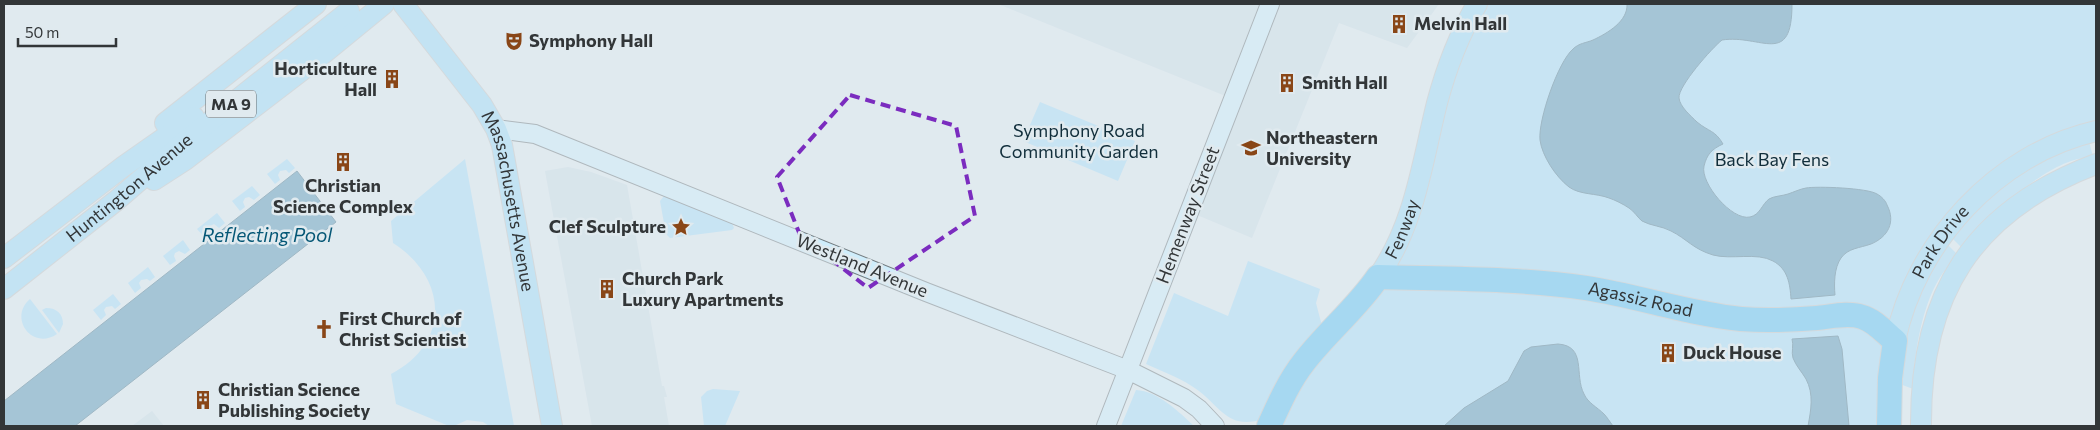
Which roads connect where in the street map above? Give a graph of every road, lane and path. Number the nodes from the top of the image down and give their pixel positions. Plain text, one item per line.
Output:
1 (316, 4) edge
2 (384, 4) edge
3 (403, 4) edge
4 (1270, 4) edge
5 (1478, 4) edge
6 (344, 7) edge
7 (496, 129) junction
8 (2096, 131) edge
9 (2096, 164) edge
10 (124, 166) junction
11 (117, 200) junction
12 (4, 258) edge
13 (1378, 277) junction
14 (4, 289) edge
15 (1895, 341) junction
16 (1128, 370) junction
17 (1268, 424) edge
18 (552, 426) edge
19 (1106, 426) edge
20 (1215, 426) edge
21 (1888, 426) edge
22 (1921, 426) edge

1 - 10 main road
2 - 11 main road
3 - 7 main road, Massachusetts Avenue
4 - 16 main road, Hemenway Street
5 - 13 main road, Fenway
6 - 10 main road, Huntington Avenue / MA 9
6 - 11 main road, Huntington Avenue / MA 9
7 - 16 main road, Westland Avenue
7 - 18 main road, Massachusetts Avenue
8 - 15 main road, Park Drive
9 - 22 main road, Park Drive
10 - 12 main road, Huntington Avenue / MA 9
11 - 14 main road, Huntington Avenue / MA 9
13 - 15 highway, Agassiz Road
13 - 17 highway, Fenway
15 - 21 highway, Park Drive
16 - 19 main road, Hemenway Street
16 - 20 main road, Westland Avenue

